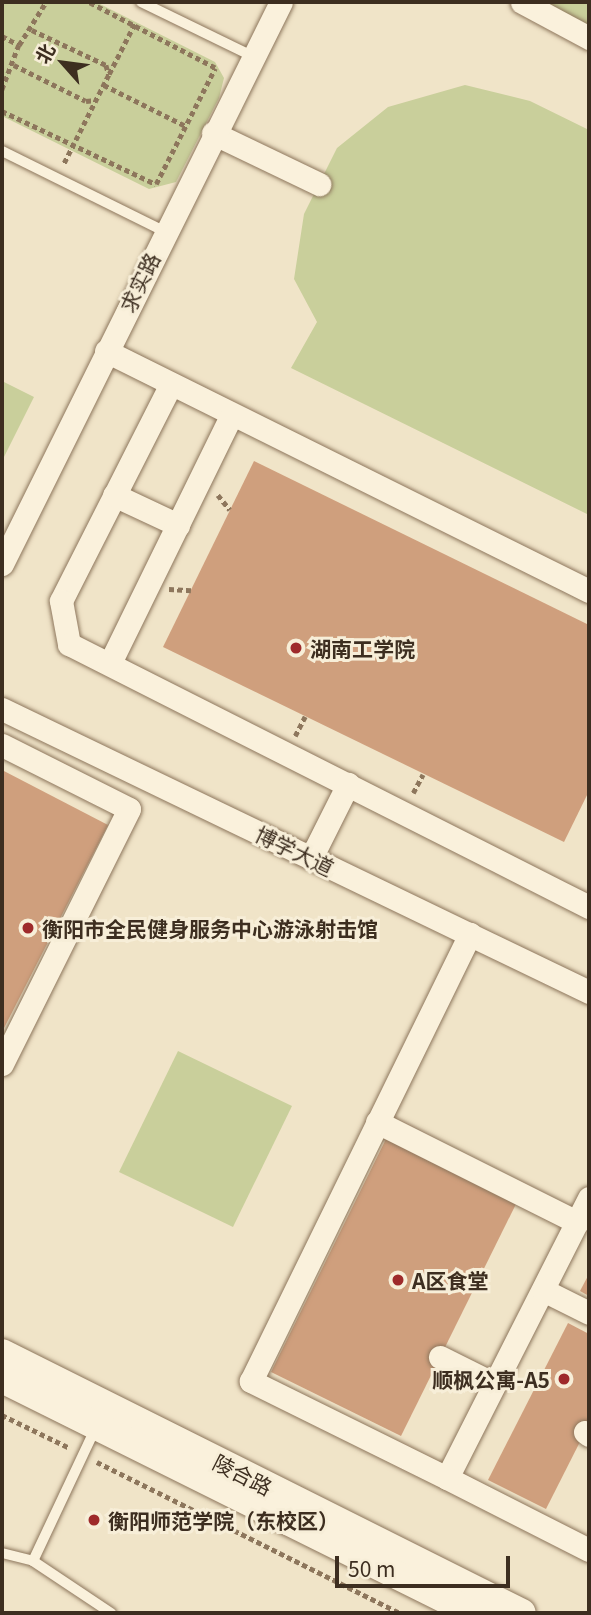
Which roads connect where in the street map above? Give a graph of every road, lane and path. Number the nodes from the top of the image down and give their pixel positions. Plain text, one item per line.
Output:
1 (46, 2) edge
2 (88, 2) edge
3 (141, 2) edge
4 (281, 2) edge
5 (522, 2) edge
6 (134, 24) junction
7 (32, 30) junction
8 (2, 36) edge
9 (589, 38) edge
10 (19, 45) junction
11 (251, 56) junction
12 (14, 65) junction
13 (108, 75) junction
14 (103, 85) junction
15 (2, 90) edge
16 (96, 99) junction
17 (2, 111) edge
18 (186, 126) junction
19 (213, 133) junction
20 (73, 147) junction
21 (2, 151) edge
22 (319, 184) dead end
23 (164, 231) junction
24 (106, 351) junction
25 (171, 384) junction
26 (232, 414) junction
27 (114, 495) junction
28 (178, 524) junction
29 (2, 564) edge
30 (589, 591) edge
31 (110, 663) junction
32 (2, 709) edge
33 (2, 745) edge
34 (143, 778) junction
35 (348, 784) junction
36 (129, 809) junction
37 (311, 858) junction
38 (589, 907) edge
39 (470, 934) junction
40 (589, 992) edge
41 (2, 1064) edge
42 (377, 1122) junction
43 (589, 1198) edge
44 (577, 1222) junction
45 (543, 1290) junction
46 (589, 1313) edge
47 (2, 1353) edge
48 (440, 1357) dead end
49 (2, 1379) edge
50 (495, 1384) junction
51 (2, 1415) edge
52 (102, 1416) junction
53 (83, 1455) junction
54 (447, 1478) junction
55 (589, 1550) edge
56 (2, 1553) edge
57 (33, 1561) junction
58 (111, 1613) edge
59 (400, 1613) edge
60 (473, 1613) edge
61 (522, 1613) edge

1 - 7 path
2 - 6 path
3 - 11 lane
4 - 11 street, 求实路
5 - 9 street
6 - 13 path
6 - 18 path
7 - 10 path
7 - 13 path
8 - 10 path
10 - 12 path
11 - 19 street, 求实路
12 - 15 path
12 - 16 path
13 - 14 path
14 - 16 path
14 - 18 path
16 - 20 path
17 - 20 path
18 - 20 path
19 - 22 street
19 - 23 street, 求实路
21 - 23 lane
23 - 24 street, 求实路
24 - 25 street
24 - 29 street, 求实路
25 - 26 street
25 - 27 street
26 - 28 street
26 - 30 street
27 - 28 street
27 - 31 street
28 - 31 street
31 - 35 street
32 - 34 street, 博学大道
33 - 36 street
34 - 36 street
34 - 37 street, 博学大道
35 - 37 street
35 - 38 street
36 - 41 street
37 - 39 street, 博学大道
39 - 40 street, 博学大道
39 - 42 street
42 - 44 street
42 - 54 street
43 - 44 street
44 - 45 street
45 - 46 street
45 - 50 street
47 - 52 street, 陵合路
48 - 50 street
49 - 52 street, 陵合路
50 - 54 street
51 - 53 path
52 - 53 lane
52 - 60 street, 陵合路
52 - 61 street, 陵合路
53 - 57 lane
53 - 59 path
54 - 55 street
56 - 57 lane
57 - 58 lane

